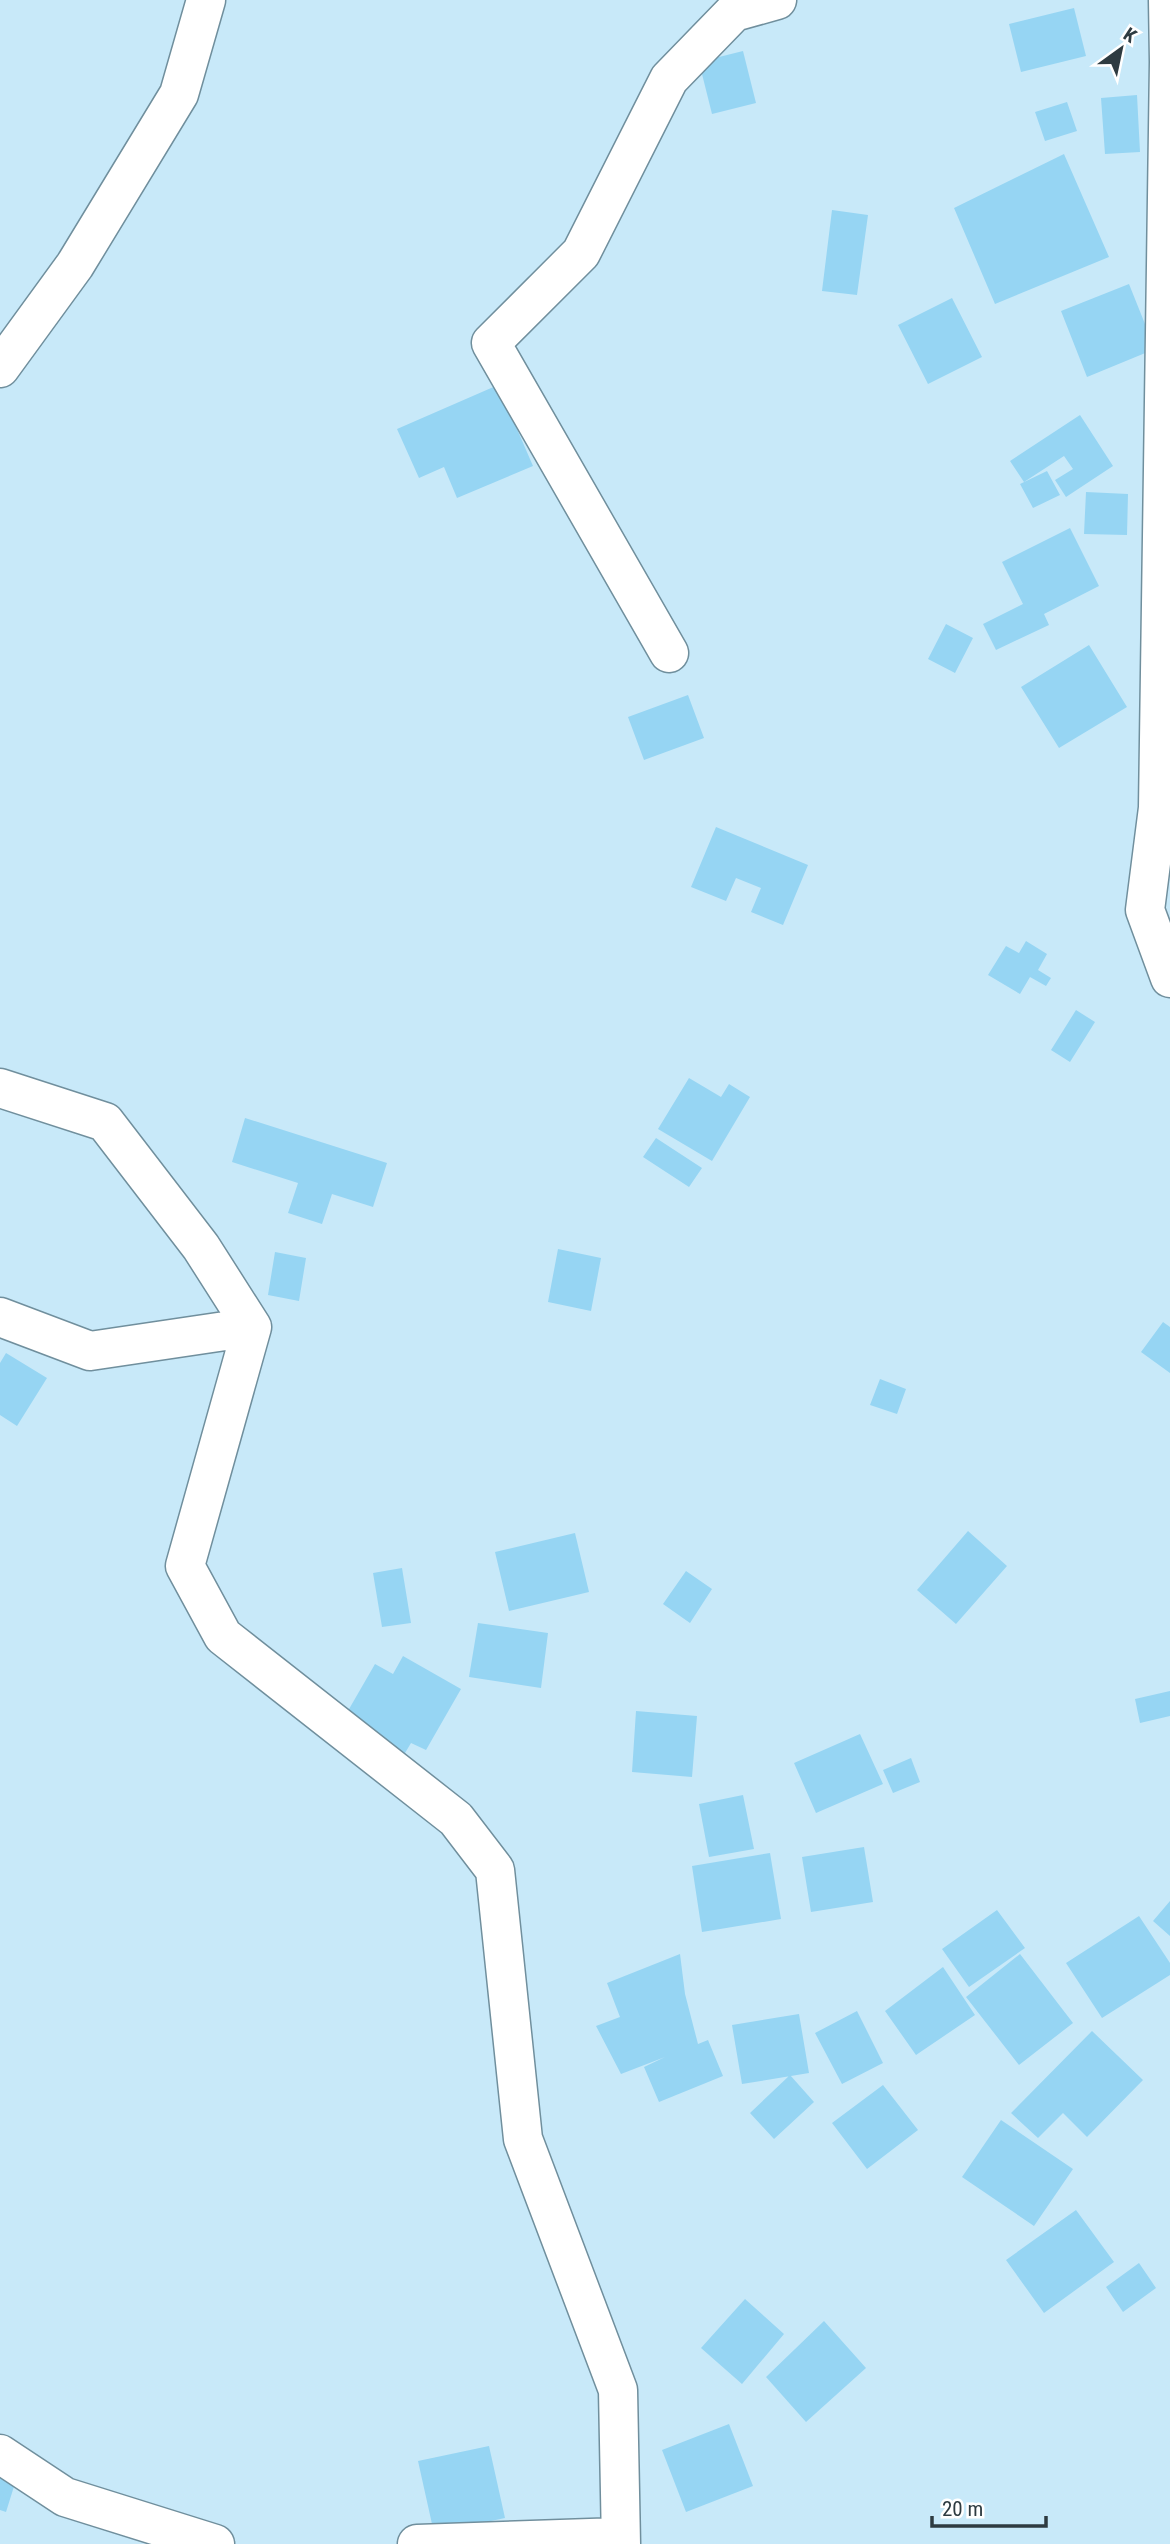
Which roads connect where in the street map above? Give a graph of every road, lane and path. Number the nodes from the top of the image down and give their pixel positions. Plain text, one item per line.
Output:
1 (206, 0) edge
2 (777, 0) edge
3 (1167, 0) edge
4 (0, 368) edge
5 (669, 653) dead end
6 (1170, 978) edge
7 (0, 1088) edge
8 (0, 1317) edge
9 (252, 1327) junction
10 (0, 2454) edge
11 (620, 2540) edge
12 (215, 2544) edge
13 (417, 2544) edge

1 - 4 street
2 - 5 street
3 - 6 street
7 - 9 street
8 - 9 street
9 - 11 street
10 - 12 street
11 - 13 street

